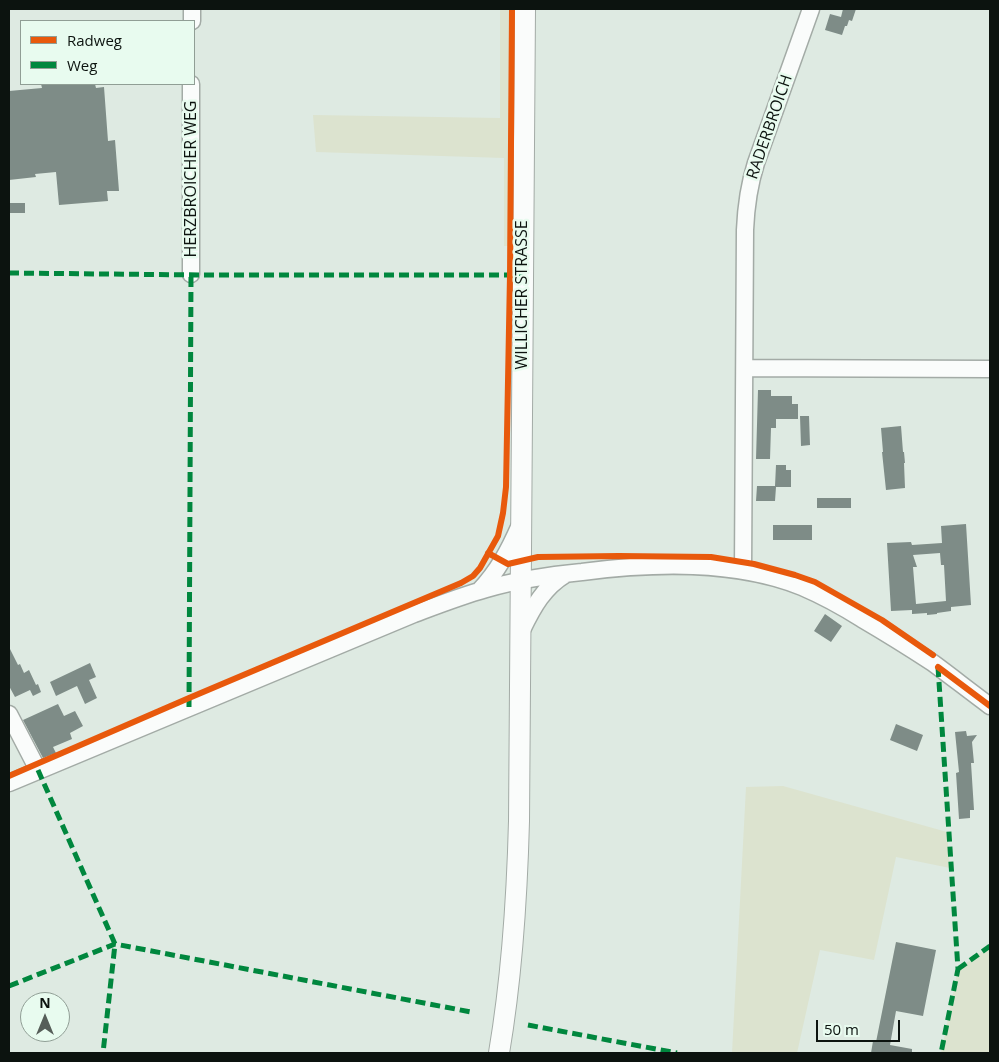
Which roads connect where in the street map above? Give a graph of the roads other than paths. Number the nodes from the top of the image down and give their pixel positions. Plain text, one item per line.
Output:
1 (525, 9) edge
2 (811, 9) edge
3 (191, 85) edge
4 (191, 274) dead end
5 (745, 368) junction
6 (990, 369) edge
7 (521, 520) junction
8 (744, 571) junction
9 (568, 573) junction
10 (521, 580) junction
11 (479, 591) junction
12 (521, 632) junction
13 (990, 706) edge
14 (9, 714) edge
15 (38, 770) junction
16 (9, 783) edge
17 (499, 1053) edge

1 - 7 main road, WILLICHER STRASSE
2 - 5 street, RADERBROICH
3 - 4 street, HERZBROICHER WEG
5 - 6 street
5 - 8 street, RADERBROICH
7 - 10 main road, WILLICHER STRASSE
7 - 11 street
8 - 9 street
8 - 13 street
9 - 10 street
9 - 12 street
10 - 11 street
10 - 12 main road, WILLICHER STRASSE
11 - 15 street
12 - 17 main road, WILLICHER STRASSE
14 - 15 street
15 - 16 street

